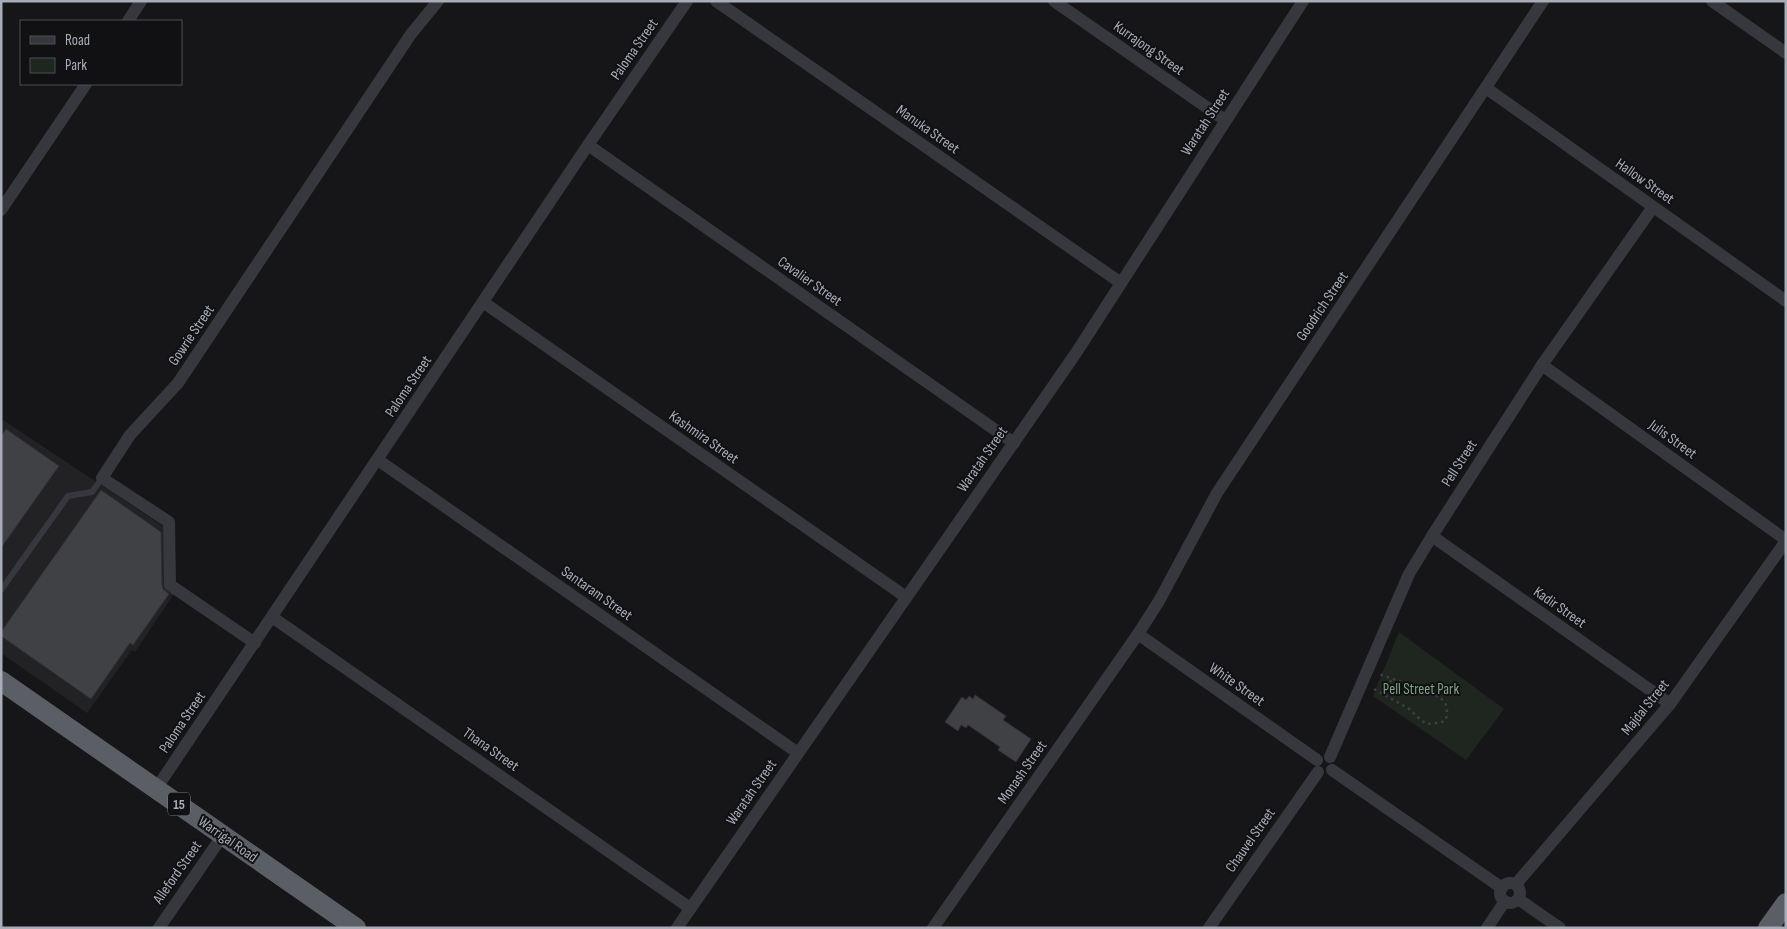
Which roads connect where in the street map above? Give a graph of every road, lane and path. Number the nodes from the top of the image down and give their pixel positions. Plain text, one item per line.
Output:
1 (140, 1) edge
2 (438, 1) edge
3 (686, 1) edge
4 (716, 1) edge
5 (1054, 1) edge
6 (1303, 1) edge
7 (1543, 1) edge
8 (1712, 1) edge
9 (129, 20) edge
10 (1786, 53) edge
11 (85, 85) edge
12 (1486, 88) junction
13 (1225, 120) junction
14 (588, 145) junction
15 (1653, 207) junction
16 (1, 210) edge
17 (1121, 283) junction
18 (1786, 301) edge
19 (483, 302) junction
20 (1542, 365) junction
21 (1014, 442) junction
22 (378, 460) junction
23 (102, 478) junction
24 (1432, 536) junction
25 (1786, 540) edge
26 (1, 590) edge
27 (906, 597) junction
28 (272, 617) junction
29 (1138, 634) junction
30 (255, 643) junction
31 (1380, 674) dead end
32 (1392, 680) junction
33 (1, 681) edge
34 (1374, 689) dead end
35 (1385, 694) junction
36 (1670, 704) junction
37 (798, 753) junction
38 (1330, 757) junction
39 (1317, 766) junction
40 (1332, 770) junction
41 (156, 789) junction
42 (223, 835) junction
43 (1516, 884) junction
44 (1502, 888) junction
45 (1518, 899) junction
46 (1505, 902) junction
47 (1786, 903) edge
48 (690, 908) junction
49 (159, 928) edge
50 (356, 928) edge
51 (677, 928) edge
52 (933, 928) edge
53 (1209, 928) edge
54 (1487, 928) edge
55 (1560, 928) edge
56 (1768, 928) edge

1 - 9 street
2 - 23 street, Gowrie Street
3 - 14 street, Paloma Street
4 - 17 street, Manuka Street
5 - 13 street, Kurrajong Street
6 - 13 street, Waratah Street
7 - 12 street, Goodrich Street
8 - 10 street
11 - 16 street
12 - 15 street, Hallow Street
12 - 29 street, Goodrich Street
13 - 17 street, Waratah Street
14 - 19 street, Paloma Street
14 - 21 street, Cavalier Street
15 - 18 street, Hallow Street
15 - 20 street, Pell Street
17 - 21 street, Waratah Street
19 - 22 street, Paloma Street
19 - 27 street, Kashmira Street
20 - 24 street, Pell Street
20 - 25 street, Julis Street
21 - 27 street, Waratah Street
22 - 28 street, Paloma Street
22 - 37 street, Santaram Street
23 - 26 lane
23 - 30 street
24 - 36 street, Kadir Street
24 - 38 street, Pell Street
25 - 36 street, Majdal Street
27 - 37 street, Waratah Street
28 - 30 street, Paloma Street
28 - 48 street, Thana Street
29 - 39 street, White Street
29 - 52 street, Monash Street
30 - 41 street, Paloma Street
31 - 32 path
32 - 35 path
32 - 35 path
33 - 41 highway, Warrigal Road / 15
34 - 35 path
36 - 43 street, Majdal Street
37 - 48 street, Waratah Street
38 - 39 street
38 - 40 street
39 - 40 street
39 - 53 street, Chauvel Street
40 - 44 street
41 - 42 highway, Warrigal Road / 15
42 - 49 street, Alleford Street
42 - 50 highway, Warrigal Road / 15
43 - 44 street
43 - 45 street
44 - 46 street
45 - 46 street
45 - 55 street
46 - 54 street
47 - 56 highway
48 - 51 street, Waratah Street

